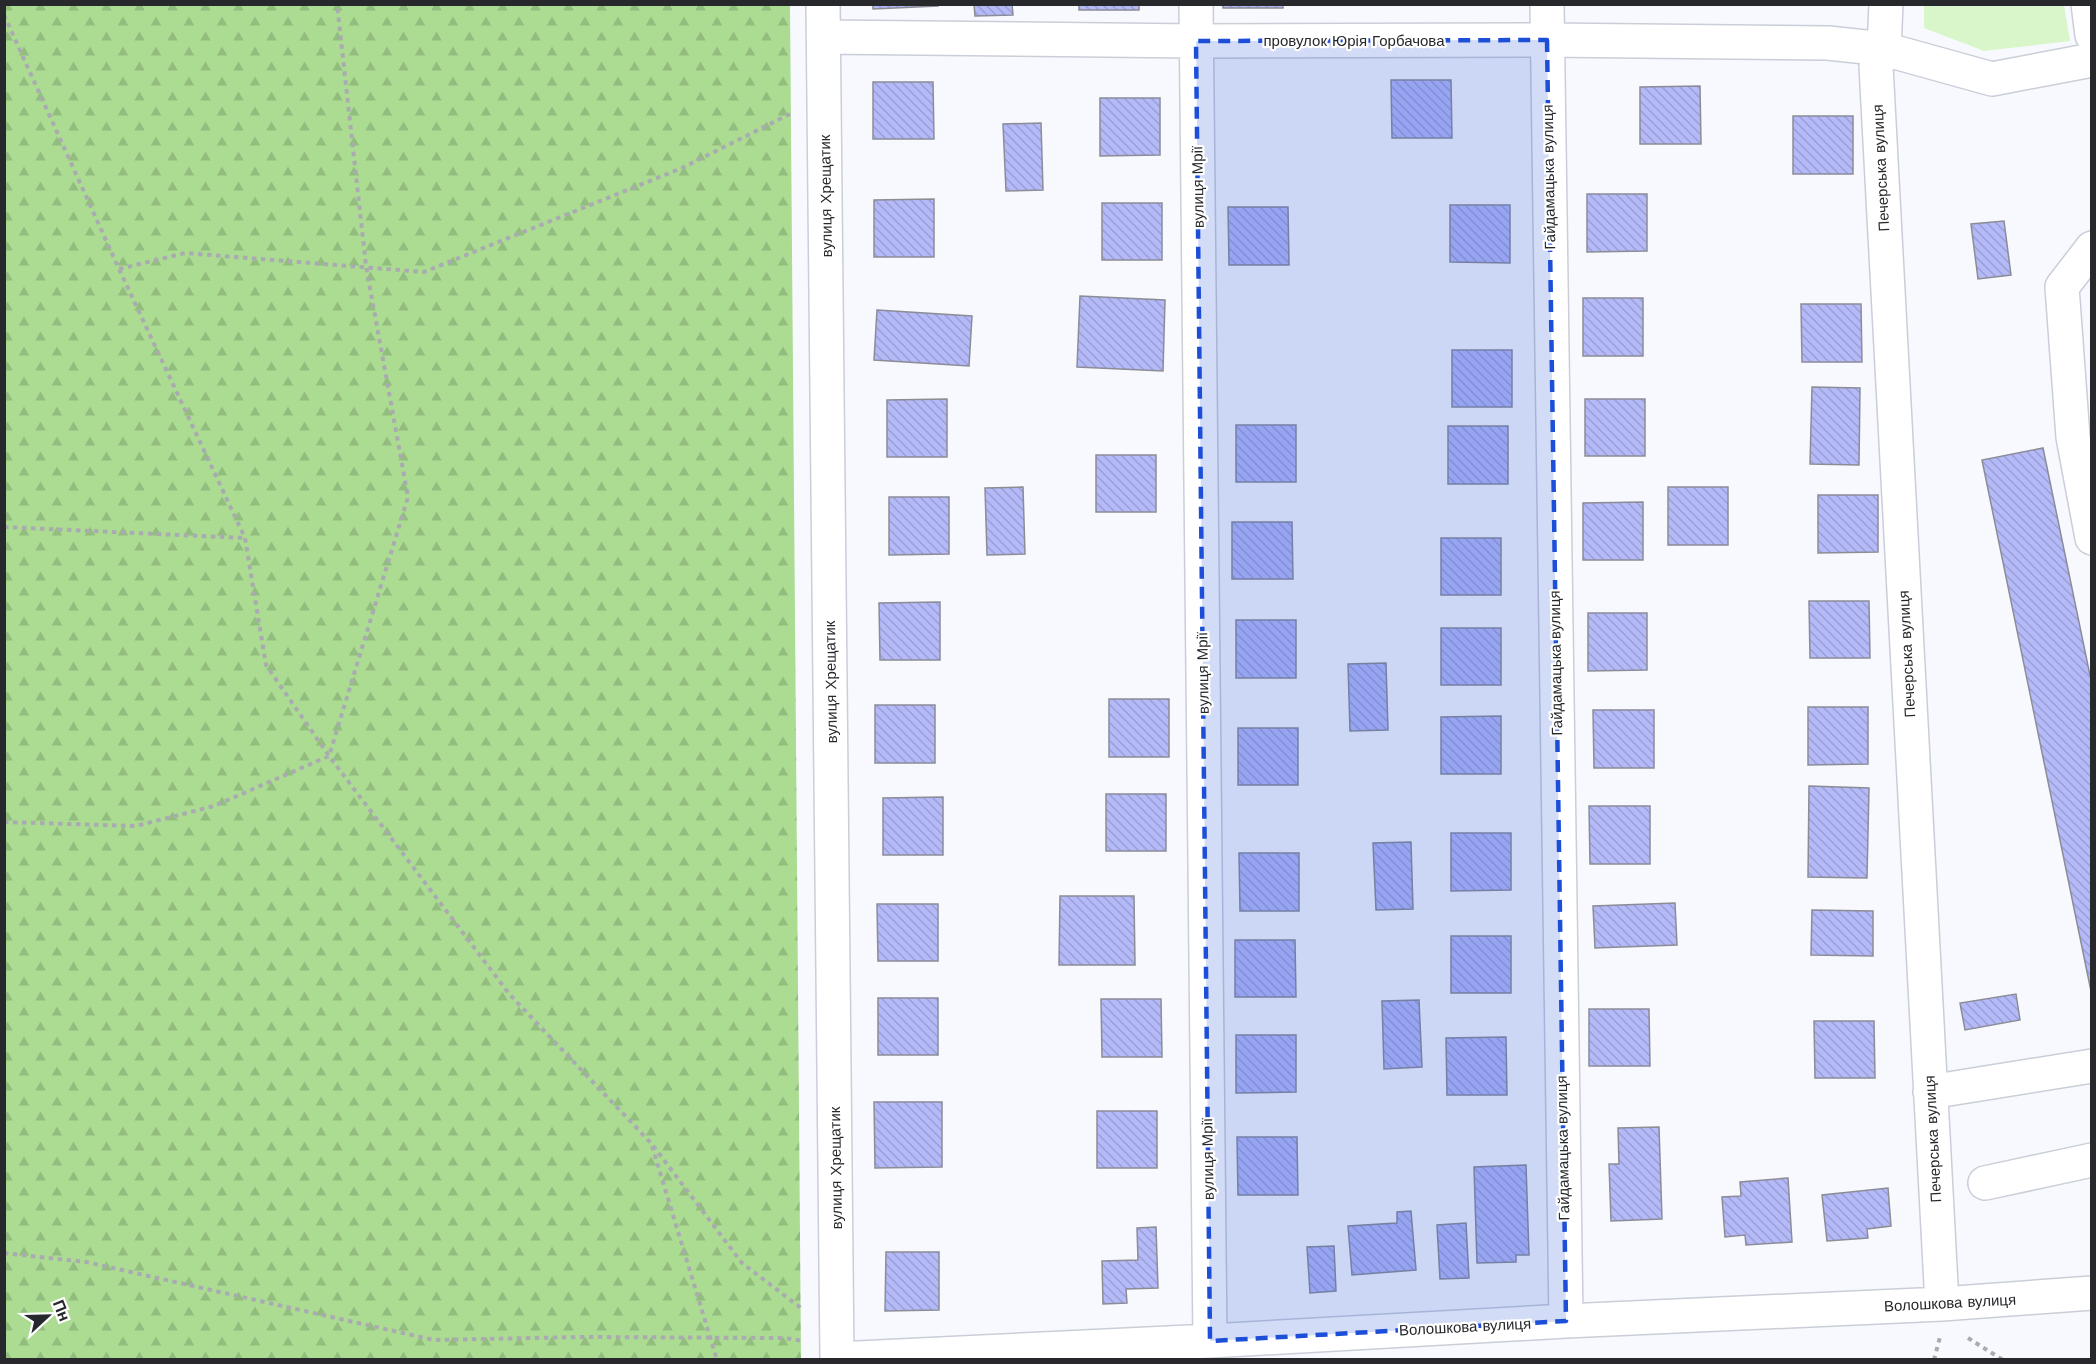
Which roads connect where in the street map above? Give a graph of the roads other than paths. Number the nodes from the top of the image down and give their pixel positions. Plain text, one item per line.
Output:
1 (823, 4) edge
2 (1196, 4) edge
3 (1547, 4) edge
4 (1886, 4) edge
5 (2088, 4) edge
6 (2091, 35) edge
7 (824, 37) junction
8 (1547, 40) junction
9 (1196, 41) junction
10 (1884, 49) junction
11 (2091, 60) edge
12 (2091, 248) edge
13 (2091, 538) edge
14 (2091, 1066) edge
15 (1930, 1092) junction
16 (2091, 1160) edge
17 (1985, 1183) dead end
18 (2091, 1293) edge
19 (1942, 1304) junction
20 (1566, 1321) junction
21 (1210, 1341) junction
22 (837, 1349) edge

1 - 7 street, вулиця Хрещатик
2 - 9 street, вулиця Мрії
3 - 8 street, Гайдамацька вулиця
4 - 10 street, Печерська вулиця
5 - 6 street
7 - 9 street, провулок Юрія Горбачова
7 - 22 street, вулиця Хрещатик
8 - 9 street, провулок Юрія Горбачова
8 - 10 street, провулок Юрія Горбачова
8 - 20 street, Гайдамацька вулиця
9 - 21 street, вулиця Мрії
10 - 11 street, провулок Юрія Горбачова
10 - 15 street, Печерська вулиця
12 - 13 street
14 - 15 street
15 - 19 street, Печерська вулиця
16 - 17 street
18 - 19 street, Волошкова вулиця
19 - 20 street, Волошкова вулиця
20 - 21 street, Волошкова вулиця
21 - 22 street, Волошкова вулиця

